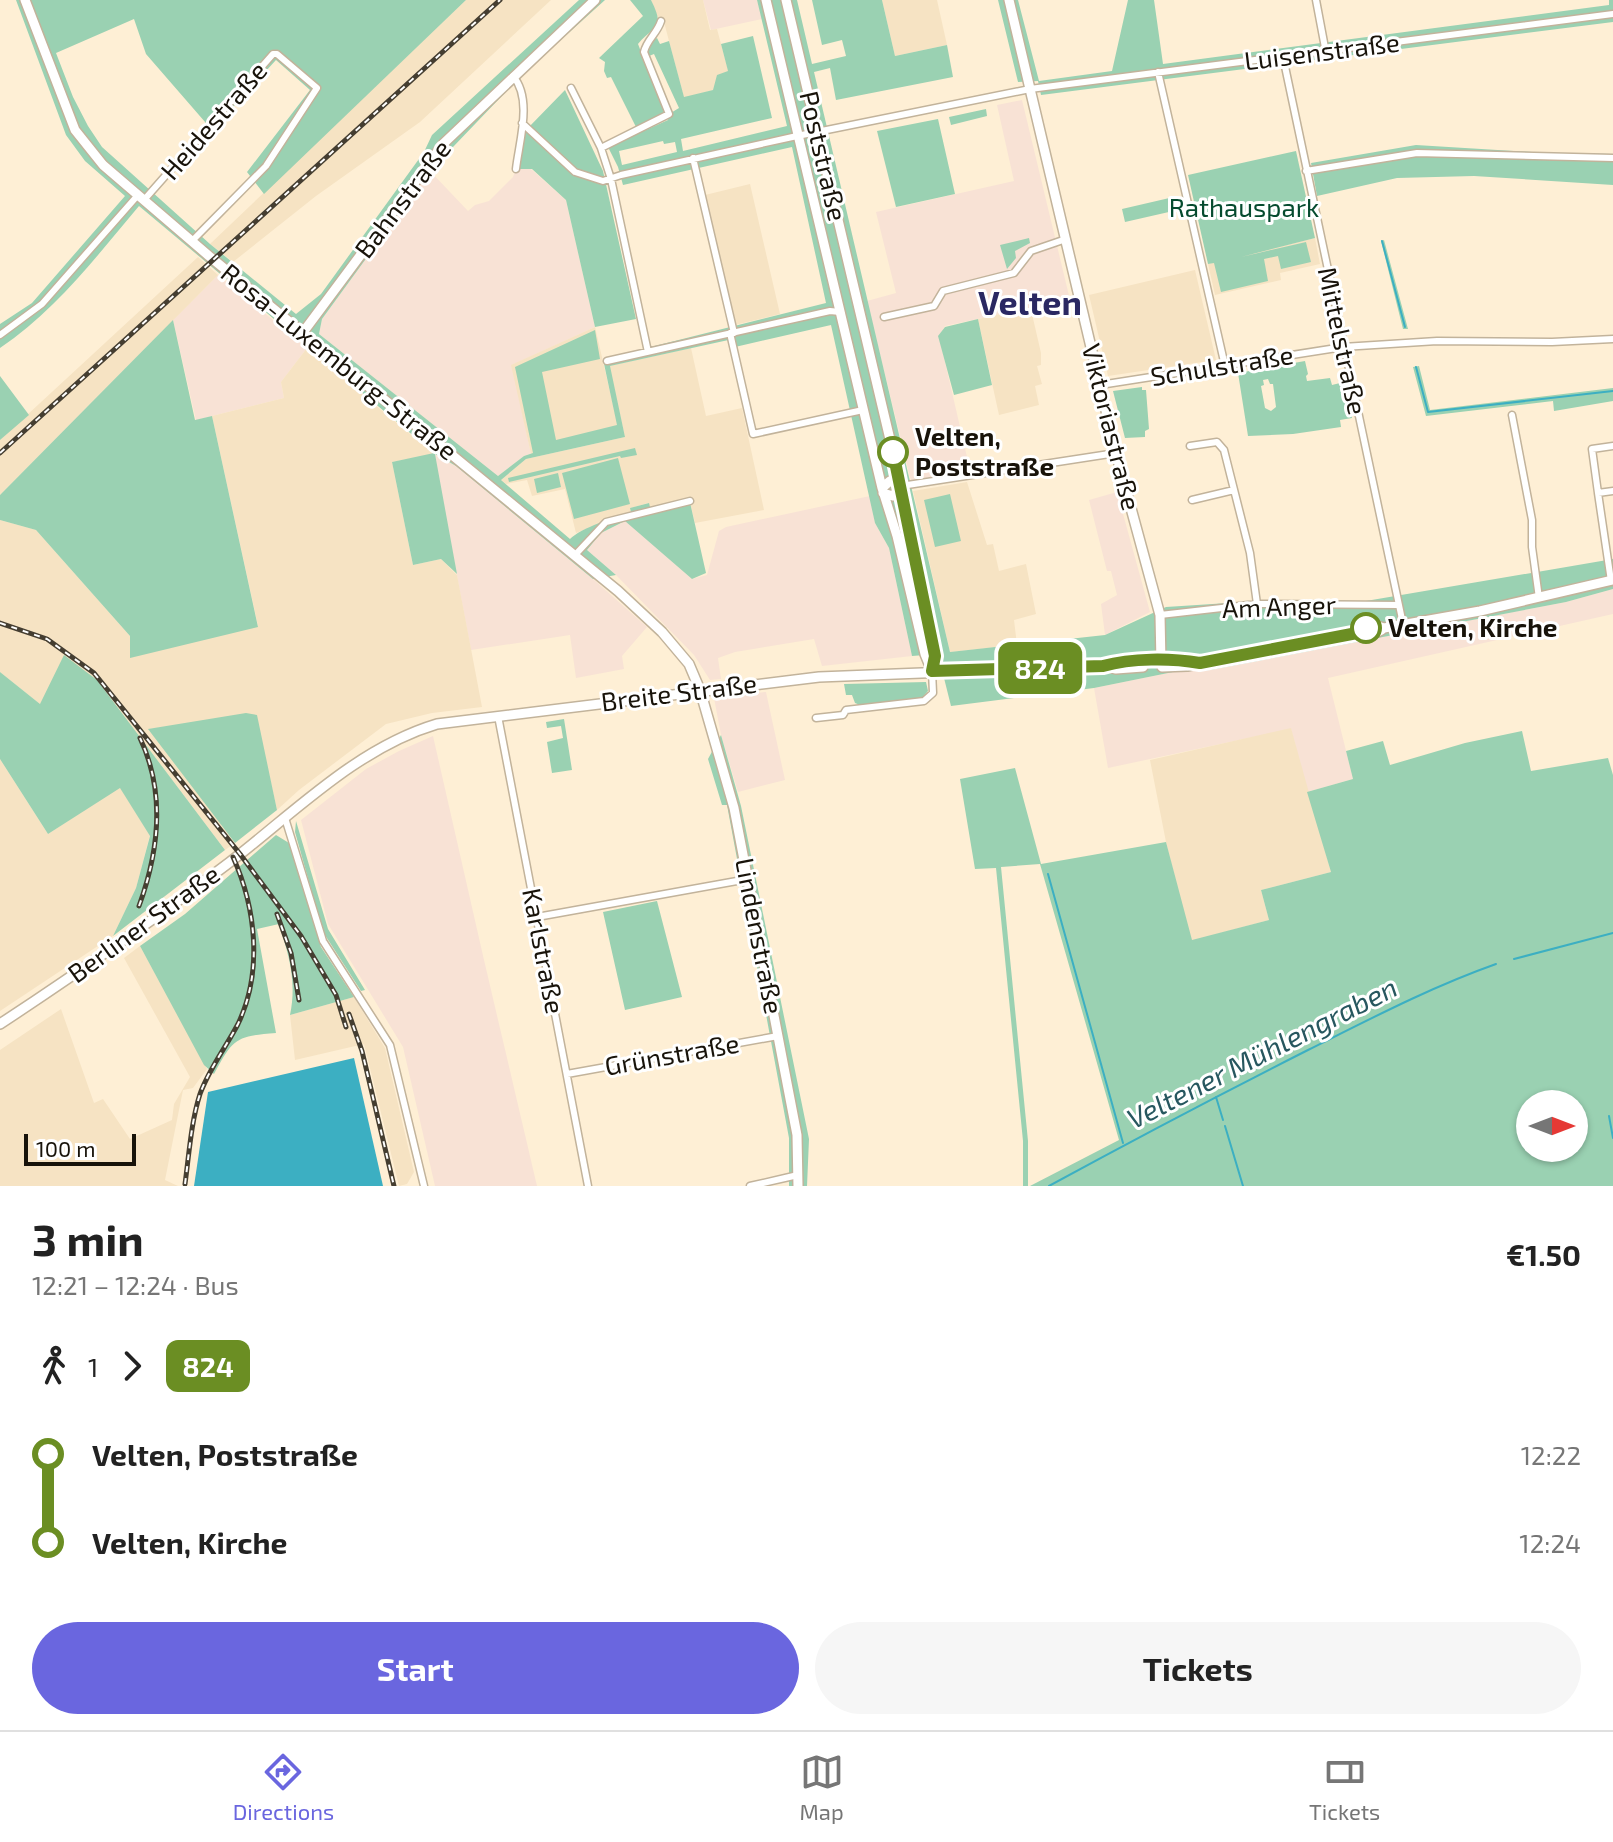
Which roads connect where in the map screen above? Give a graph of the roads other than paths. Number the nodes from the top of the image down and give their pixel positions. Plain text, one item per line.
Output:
1 (25, 0) edge
2 (595, 0) edge
3 (766, 0) edge
4 (786, 0) edge
5 (1009, 0) edge
6 (1316, 0) edge
7 (1613, 14) edge
8 (661, 21) dead end
9 (1326, 53) junction
10 (1283, 57) junction
11 (1158, 72) junction
12 (513, 76) junction
13 (571, 88) dead end
14 (1030, 89) junction
15 (522, 123) junction
16 (817, 132) junction
17 (797, 136) junction
18 (601, 148) junction
19 (693, 158) junction
20 (1613, 158) edge
21 (516, 169) dead end
22 (1306, 171) junction
23 (611, 179) junction
24 (141, 197) junction
25 (1066, 239) junction
26 (192, 241) junction
27 (860, 313) junction
28 (840, 315) junction
29 (888, 316) dead end
30 (304, 331) junction
31 (732, 333) junction
32 (0, 335) edge
33 (1613, 339) edge
34 (1343, 347) junction
35 (648, 352) junction
36 (607, 361) dead end
37 (1225, 366) junction
38 (1100, 385) junction
39 (863, 410) junction
40 (1512, 415) dead end
41 (1190, 446) dead end
42 (1613, 446) edge
43 (1116, 453) junction
44 (901, 486) junction
45 (882, 490) junction
46 (1234, 490) junction
47 (1613, 491) edge
48 (1598, 493) junction
49 (1192, 500) dead end
50 (690, 501) dead end
51 (575, 555) junction
52 (1612, 580) edge
53 (1539, 598) junction
54 (1257, 604) junction
55 (1399, 605) junction
56 (1160, 615) junction
57 (1403, 624) junction
58 (1161, 664) junction
59 (932, 671) junction
60 (700, 690) junction
61 (498, 716) junction
62 (816, 718) dead end
63 (285, 818) junction
64 (748, 879) junction
65 (537, 917) junction
66 (0, 1024) edge
67 (778, 1036) junction
68 (567, 1074) junction
69 (798, 1181) edge
70 (424, 1186) edge
71 (588, 1186) edge
72 (750, 1186) edge

1 - 24 main road, Rosa-Luxemburg-Straße
2 - 12 main road, Bahnstraße
3 - 17 main road, Poststraße
4 - 16 main road, Poststraße
5 - 14 main road, Viktoriastraße
6 - 9 street
7 - 9 street, Luisenstraße
8 - 18 street
9 - 10 street, Luisenstraße
10 - 11 street, Luisenstraße
10 - 22 street, Mittelstraße
11 - 14 street, Luisenstraße
11 - 37 street
12 - 15 street
12 - 30 main road, Bahnstraße
13 - 18 street
14 - 16 street, Luisenstraße
14 - 25 main road, Viktoriastraße
15 - 21 street
15 - 23 street
16 - 17 street, Luisenstraße
16 - 27 main road, Poststraße
17 - 19 street, Luisenstraße
17 - 28 main road, Poststraße
18 - 23 street
19 - 23 street, Luisenstraße
19 - 31 street
20 - 22 street
22 - 34 street, Mittelstraße
23 - 35 street
24 - 26 main road, Rosa-Luxemburg-Straße
24 - 26 street, Heidestraße
24 - 32 street
25 - 29 street
25 - 38 main road, Viktoriastraße
26 - 30 main road, Rosa-Luxemburg-Straße
27 - 28 main road
27 - 44 main road, Poststraße
28 - 31 street
28 - 39 main road, Poststraße
30 - 51 main road, Rosa-Luxemburg-Straße
31 - 35 street
31 - 39 street
33 - 34 street, Schulstraße
34 - 37 street, Schulstraße
34 - 55 street, Mittelstraße
35 - 36 street
37 - 38 street, Schulstraße
38 - 43 main road, Viktoriastraße
39 - 45 main road, Poststraße
40 - 53 street
41 - 46 street
42 - 48 street
43 - 44 street
43 - 56 main road, Viktoriastraße
44 - 45 main road
44 - 59 main road, Poststraße
45 - 59 main road, Poststraße
46 - 49 street
46 - 54 street
47 - 48 street
48 - 52 street
50 - 51 street
51 - 60 main road, Rosa-Luxemburg-Straße
52 - 53 main road, Breite Straße
53 - 57 main road, Breite Straße
54 - 55 street, Am Anger
54 - 56 street, Am Anger
55 - 57 street, Mittelstraße
56 - 58 main road, Viktoriastraße
57 - 58 main road, Breite Straße
58 - 59 main road, Breite Straße
59 - 60 main road, Breite Straße
59 - 62 street
60 - 61 main road, Breite Straße
60 - 64 main road, Lindenstraße
61 - 63 main road, Breite Straße
61 - 65 street, Karlstraße
63 - 66 main road, Berliner Straße
63 - 70 street
64 - 65 street
64 - 67 main road, Lindenstraße
65 - 68 street, Karlstraße
67 - 68 street, Grünstraße
67 - 69 main road, Lindenstraße
68 - 71 street, Karlstraße
69 - 72 street

